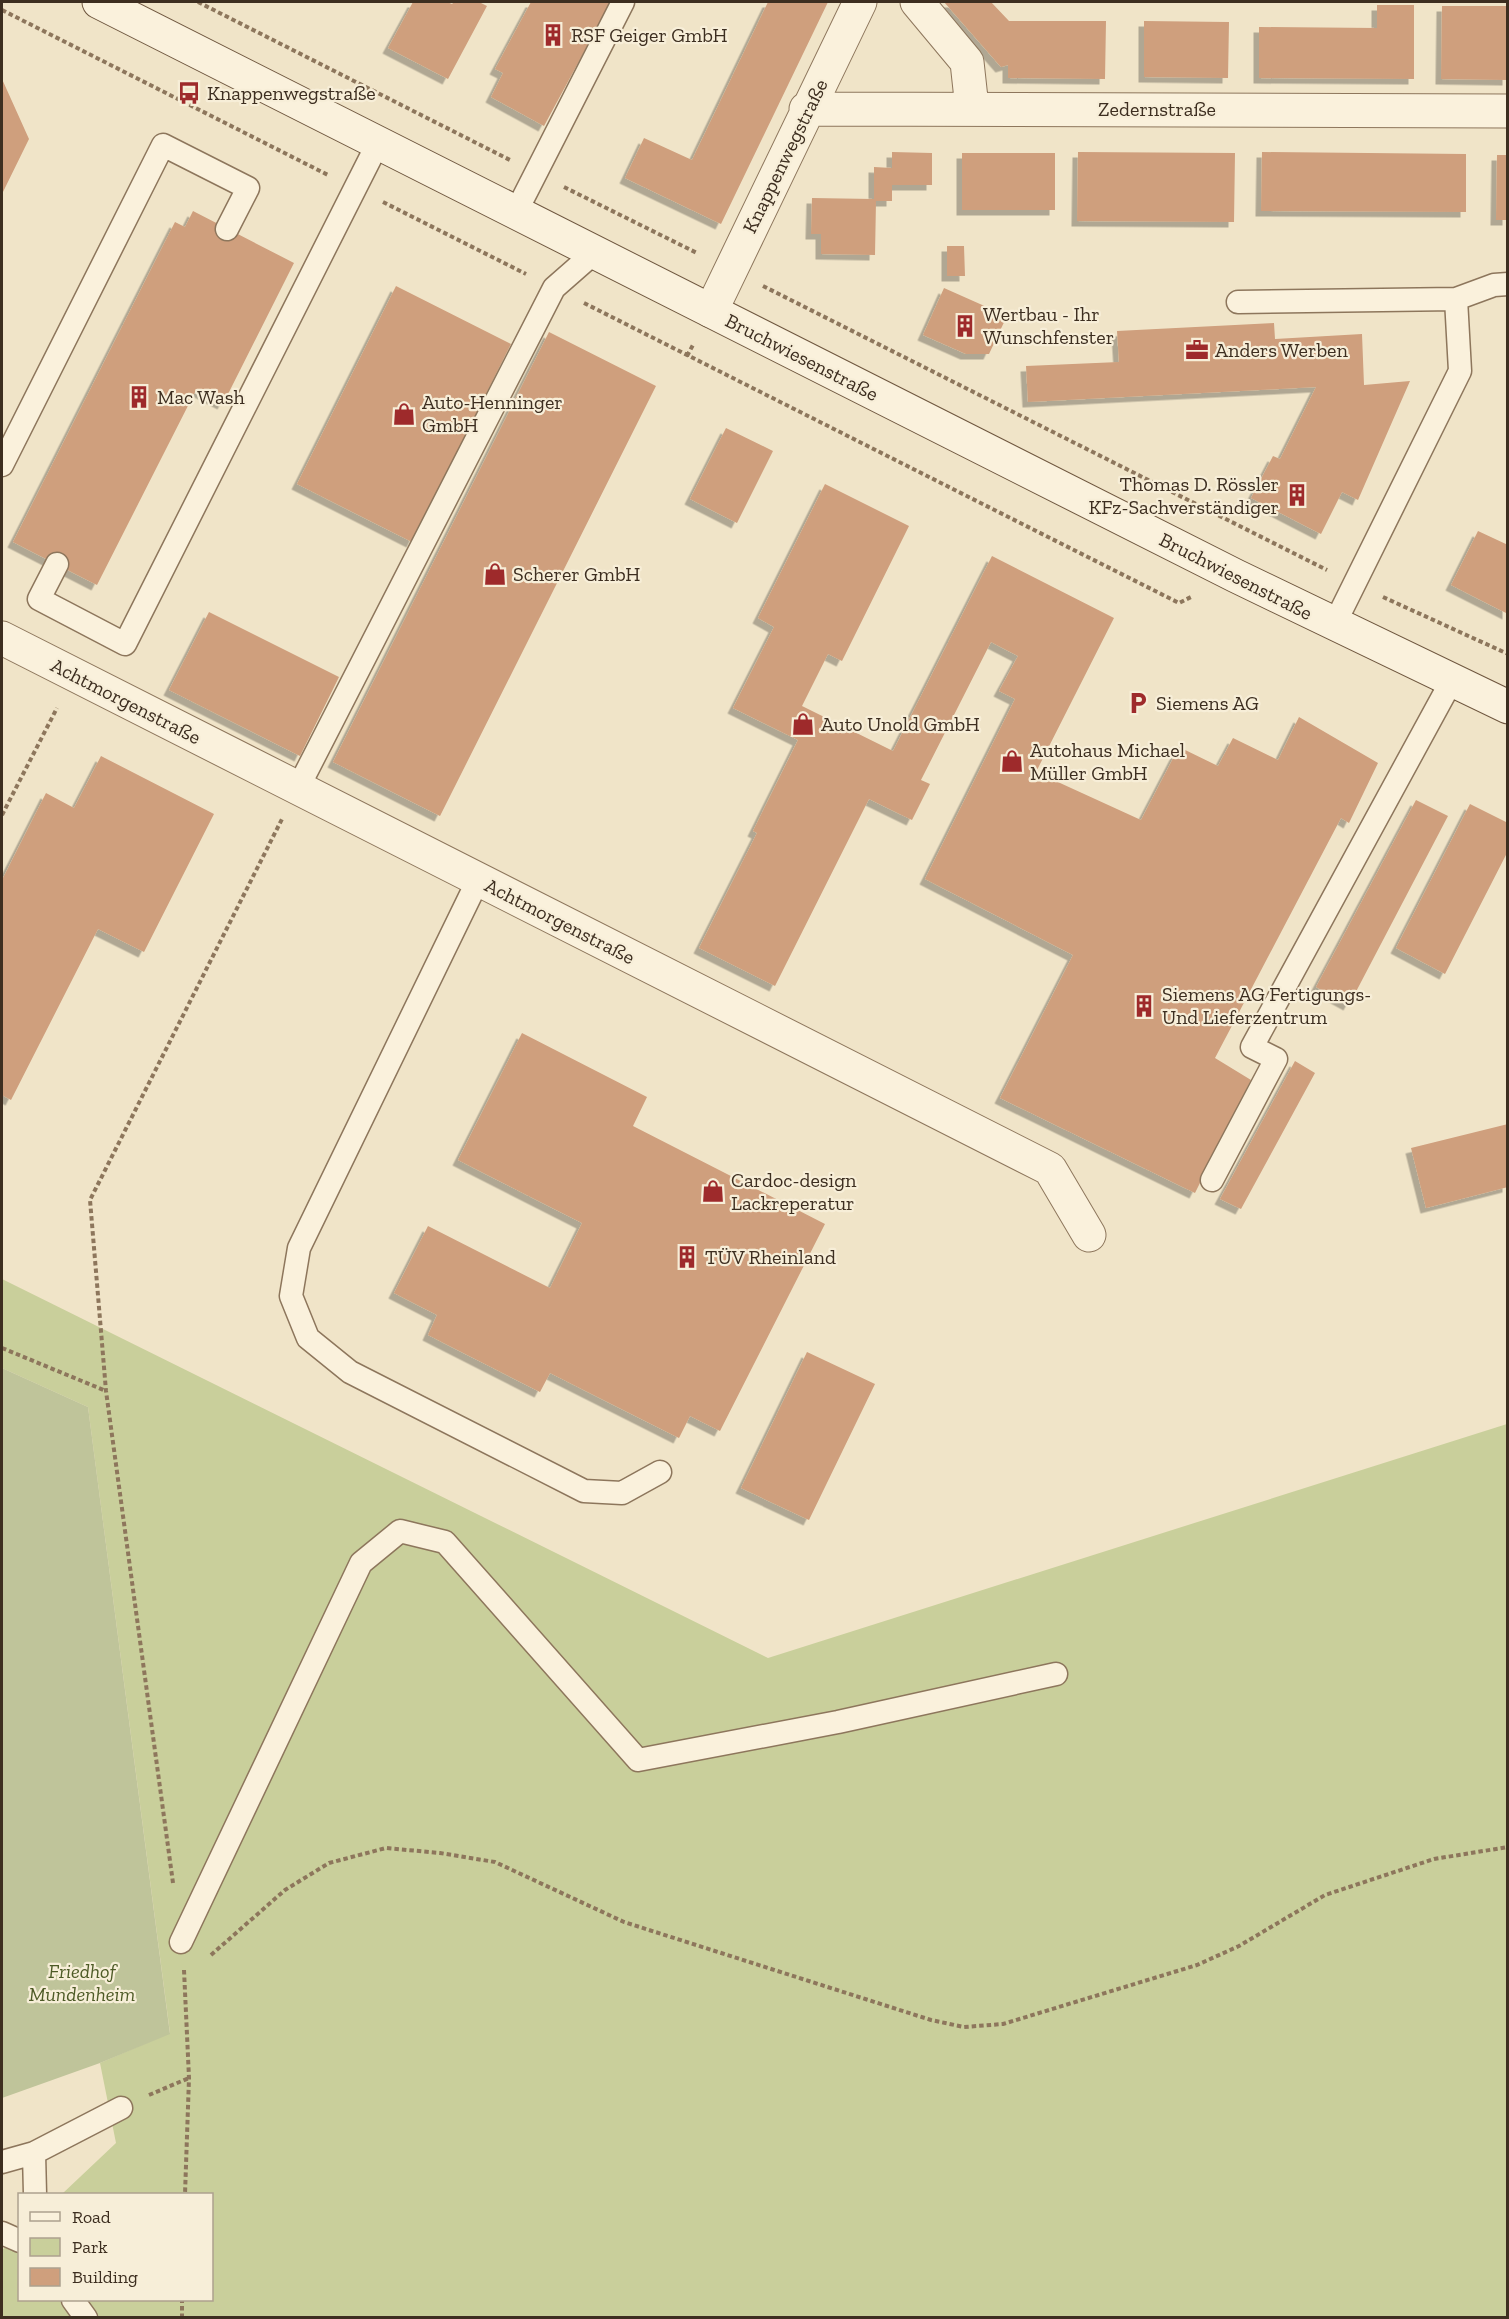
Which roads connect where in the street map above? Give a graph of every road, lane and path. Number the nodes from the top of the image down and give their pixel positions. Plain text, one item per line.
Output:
1 (99, 2) edge
2 (198, 2) edge
3 (623, 2) edge
4 (860, 2) edge
5 (917, 2) edge
6 (2, 10) edge
7 (972, 108) junction
8 (806, 110) junction
9 (1508, 111) edge
10 (378, 143) junction
11 (536, 173) junction
12 (354, 188) junction
13 (516, 212) junction
14 (227, 229) dead end
15 (595, 252) junction
16 (730, 269) junction
17 (1508, 284) edge
18 (554, 288) junction
19 (1456, 298) junction
20 (1238, 302) dead end
21 (711, 311) junction
22 (2, 465) edge
23 (57, 564) dead end
24 (1236, 576) junction
25 (1354, 584) junction
26 (1334, 625) junction
27 (2, 638) edge
28 (1508, 654) edge
29 (74, 675) junction
30 (1452, 680) junction
31 (1508, 707) edge
32 (298, 788) junction
33 (2, 815) edge
34 (478, 879) junction
35 (1212, 1180) dead end
36 (1089, 1235) dead end
37 (2, 1348) edge
38 (106, 1391) junction
39 (660, 1472) dead end
40 (1056, 1674) dead end
41 (1508, 1847) edge
42 (173, 1884) dead end
43 (181, 1942) joint
44 (209, 1957) dead end
45 (193, 1969) dead end
46 (184, 1975) junction
47 (189, 2078) junction
48 (121, 2108) joint
49 (34, 2153) junction
50 (2, 2162) edge
51 (35, 2193) edge
52 (185, 2193) edge
53 (2, 2233) edge
54 (18, 2240) edge
55 (74, 2301) edge
56 (182, 2301) edge
57 (86, 2318) edge
58 (182, 2318) edge

1 - 10 street, Bruchwiesenstraße
2 - 11 path
3 - 11 lane
4 - 8 street, Knappenwegstraße
5 - 7 street
6 - 12 path
7 - 8 street, Zedernstraße
7 - 9 street, Zedernstraße
8 - 16 street, Knappenwegstraße
10 - 12 lane
10 - 13 street, Bruchwiesenstraße
11 - 13 lane
11 - 16 path
12 - 18 path
12 - 23 lane
13 - 15 street, Bruchwiesenstraße
14 - 22 lane
15 - 18 lane
15 - 21 street, Bruchwiesenstraße
16 - 21 street, Knappenwegstraße
16 - 25 path
17 - 19 lane
18 - 24 path
18 - 32 lane
19 - 20 lane
19 - 25 lane
21 - 24 street, Bruchwiesenstraße
24 - 26 street, Bruchwiesenstraße
25 - 26 lane
25 - 28 path
26 - 30 street, Bruchwiesenstraße
27 - 29 street, Achtmorgenstraße
29 - 32 street, Achtmorgenstraße
29 - 33 path
30 - 31 street, Bruchwiesenstraße
30 - 35 lane
32 - 34 street, Achtmorgenstraße
32 - 38 path
34 - 36 street, Achtmorgenstraße
34 - 39 lane
37 - 38 path
38 - 42 path
40 - 43 lane
41 - 44 path
43 - 46 path
45 - 46 path
46 - 47 path
47 - 48 path
47 - 52 path
48 - 49 lane
49 - 50 lane
49 - 51 lane
53 - 54 lane
55 - 57 lane
56 - 58 path

